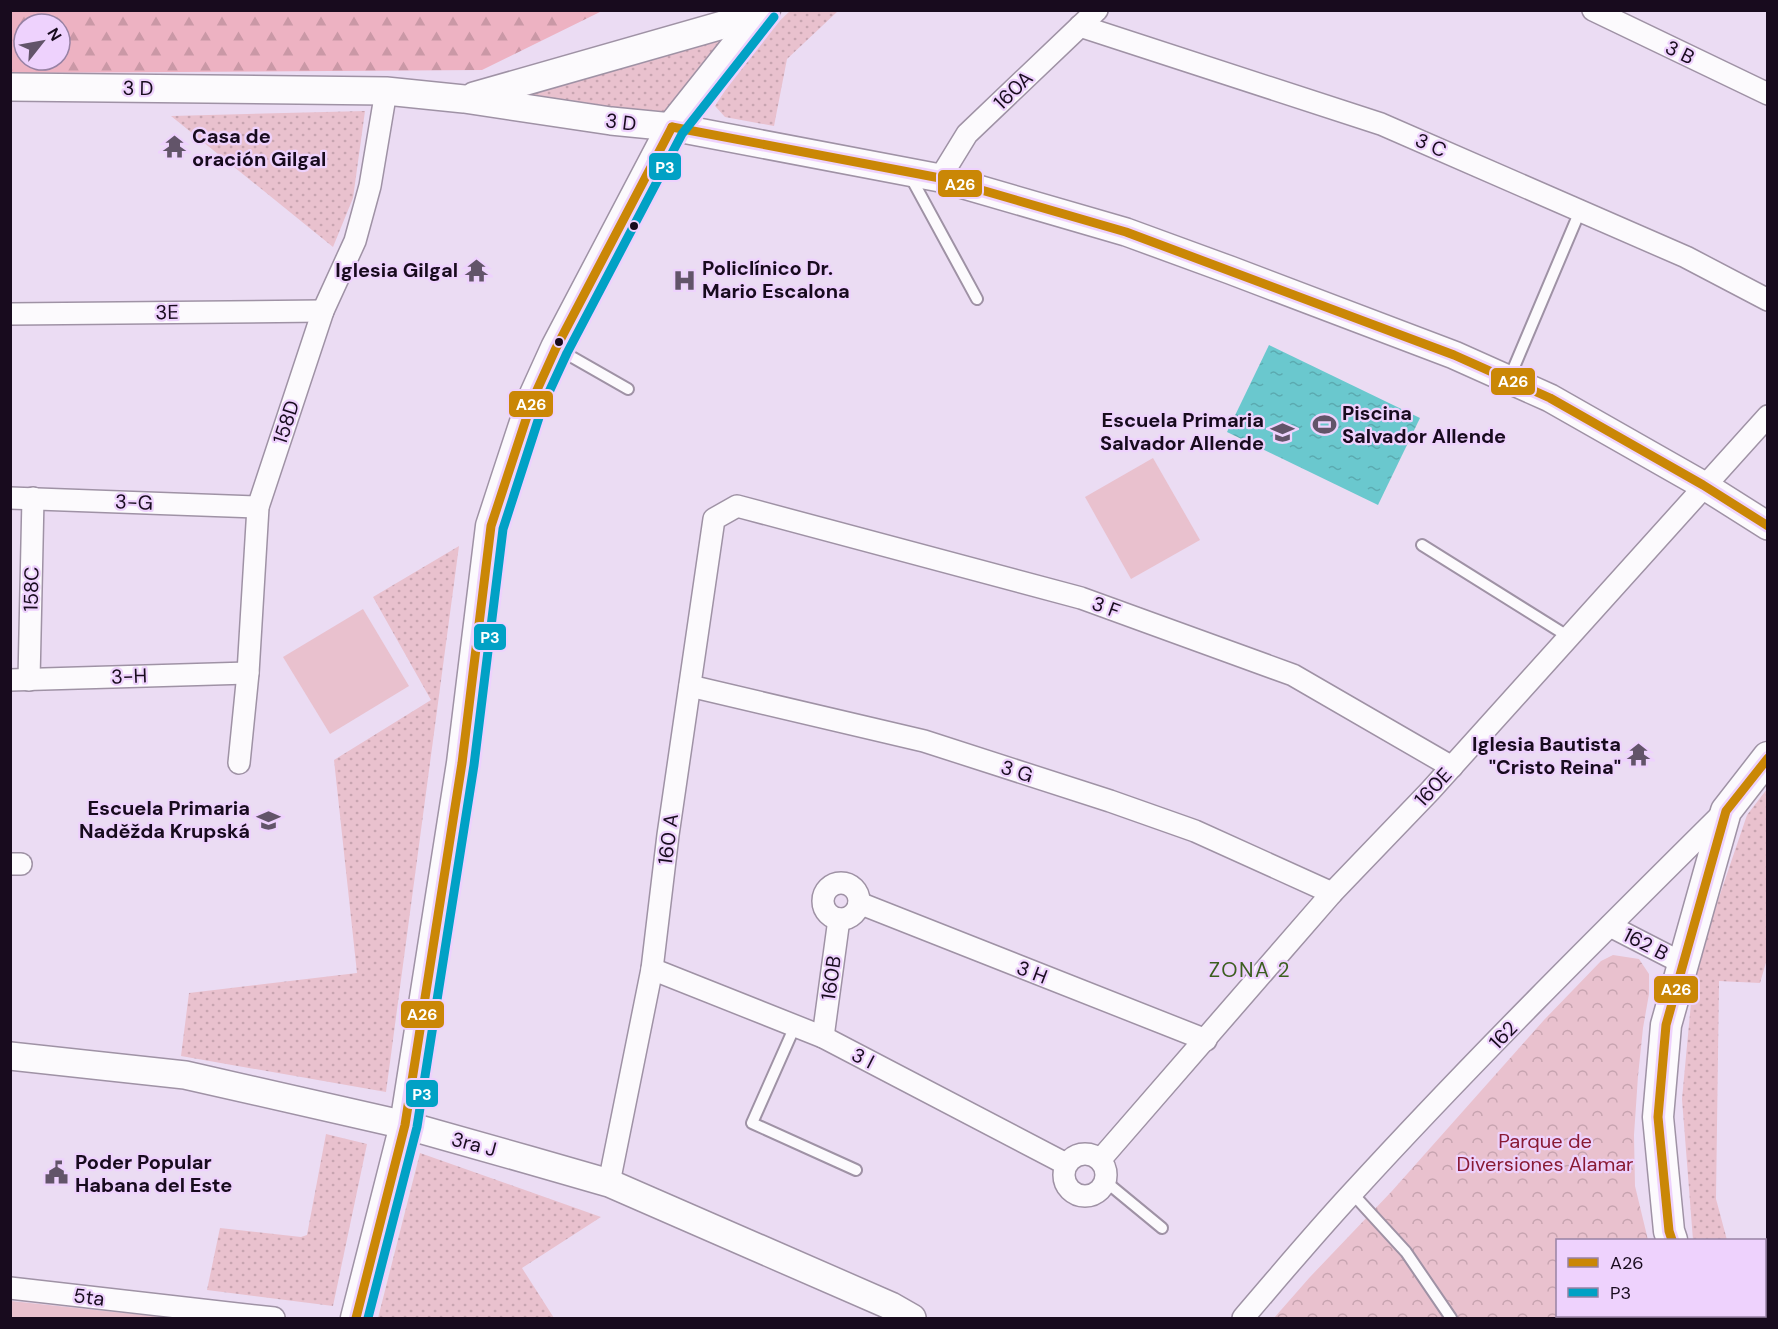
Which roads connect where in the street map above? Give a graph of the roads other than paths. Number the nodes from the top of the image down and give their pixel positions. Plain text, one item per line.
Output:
1 (1097, 10) edge
2 (1593, 10) edge
3 (763, 12) edge
4 (1080, 26) junction
5 (10, 87) edge
6 (386, 91) junction
7 (1767, 94) edge
8 (464, 99) junction
9 (672, 128) junction
10 (908, 171) junction
11 (940, 178) junction
12 (1580, 211) junction
13 (977, 299) dead end
14 (1767, 300) edge
15 (323, 311) junction
16 (10, 314) edge
17 (556, 348) junction
18 (1508, 380) junction
19 (628, 389) dead end
20 (1767, 416) edge
21 (1703, 485) junction
22 (10, 498) edge
23 (33, 498) junction
24 (737, 506) joint
25 (258, 507) junction
26 (1767, 526) edge
27 (1422, 545) dead end
28 (1569, 637) junction
29 (248, 673) junction
30 (20, 680) edge
31 (690, 686) junction
32 (1767, 757) edge
33 (239, 763) dead end
34 (1452, 767) junction
35 (1726, 811) junction
36 (1332, 893) junction
37 (859, 903) junction
38 (839, 919) junction
39 (1610, 926) junction
40 (1682, 963) junction
41 (652, 969) junction
42 (795, 1026) junction
43 (823, 1037) junction
44 (1206, 1040) junction
45 (10, 1056) edge
46 (405, 1125) junction
47 (1066, 1164) junction
48 (856, 1170) dead end
49 (1103, 1171) junction
50 (609, 1183) junction
51 (1352, 1193) junction
52 (1162, 1228) dead end
53 (1672, 1239) edge
54 (10, 1288) edge
55 (274, 1318) edge
56 (356, 1318) edge
57 (912, 1318) edge
58 (1243, 1318) edge
59 (1451, 1318) edge

1 - 4 street, 160A
2 - 7 street, 3 B
3 - 8 street
3 - 9 main road
4 - 11 street, 160A
4 - 12 street, 3 C
5 - 6 street, 3 D
6 - 8 street, 3 D
6 - 15 street, 158D
8 - 9 street, 3 D
9 - 10 street, 3 D
9 - 17 main road
10 - 11 street, 3 D
10 - 13 lane
11 - 18 street, 3 D
12 - 14 street, 3 C
12 - 18 lane
15 - 16 street, 3E
15 - 25 street, 158D
17 - 19 lane
17 - 46 main road
18 - 21 street, 3 D
20 - 21 street, 160E
21 - 26 street, 3 D
21 - 28 street, 160E
22 - 23 street, 3-G
23 - 25 street, 3-G
23 - 30 street, 158C
24 - 31 street, 160 A
24 - 34 street, 3 F
25 - 29 street, 158D
27 - 28 lane
28 - 34 street, 160E
29 - 30 street, 3-H
29 - 33 street, 158D
31 - 36 street, 3 G
31 - 41 street, 160 A
32 - 35 main road, 162
34 - 36 street, 160E
35 - 39 street, 162
35 - 40 main road, 162 B
36 - 44 street, 160E
37 - 38 street
37 - 38 street
37 - 44 street, 3 H
38 - 43 street, 160B
39 - 40 street, 162 B
39 - 51 street, 162
40 - 53 main road, 162 B
41 - 42 street, 3 I
41 - 50 street, 160 A
42 - 43 street, 3 I
42 - 48 lane
43 - 47 street, 3 I
44 - 49 street, 160E
45 - 46 street, 3ra J
46 - 50 street, 3ra J
46 - 56 main road
47 - 49 street
47 - 49 street
49 - 52 lane
50 - 57 street, 3ra J
51 - 58 street, 162
51 - 59 lane
54 - 55 street, 5ta

